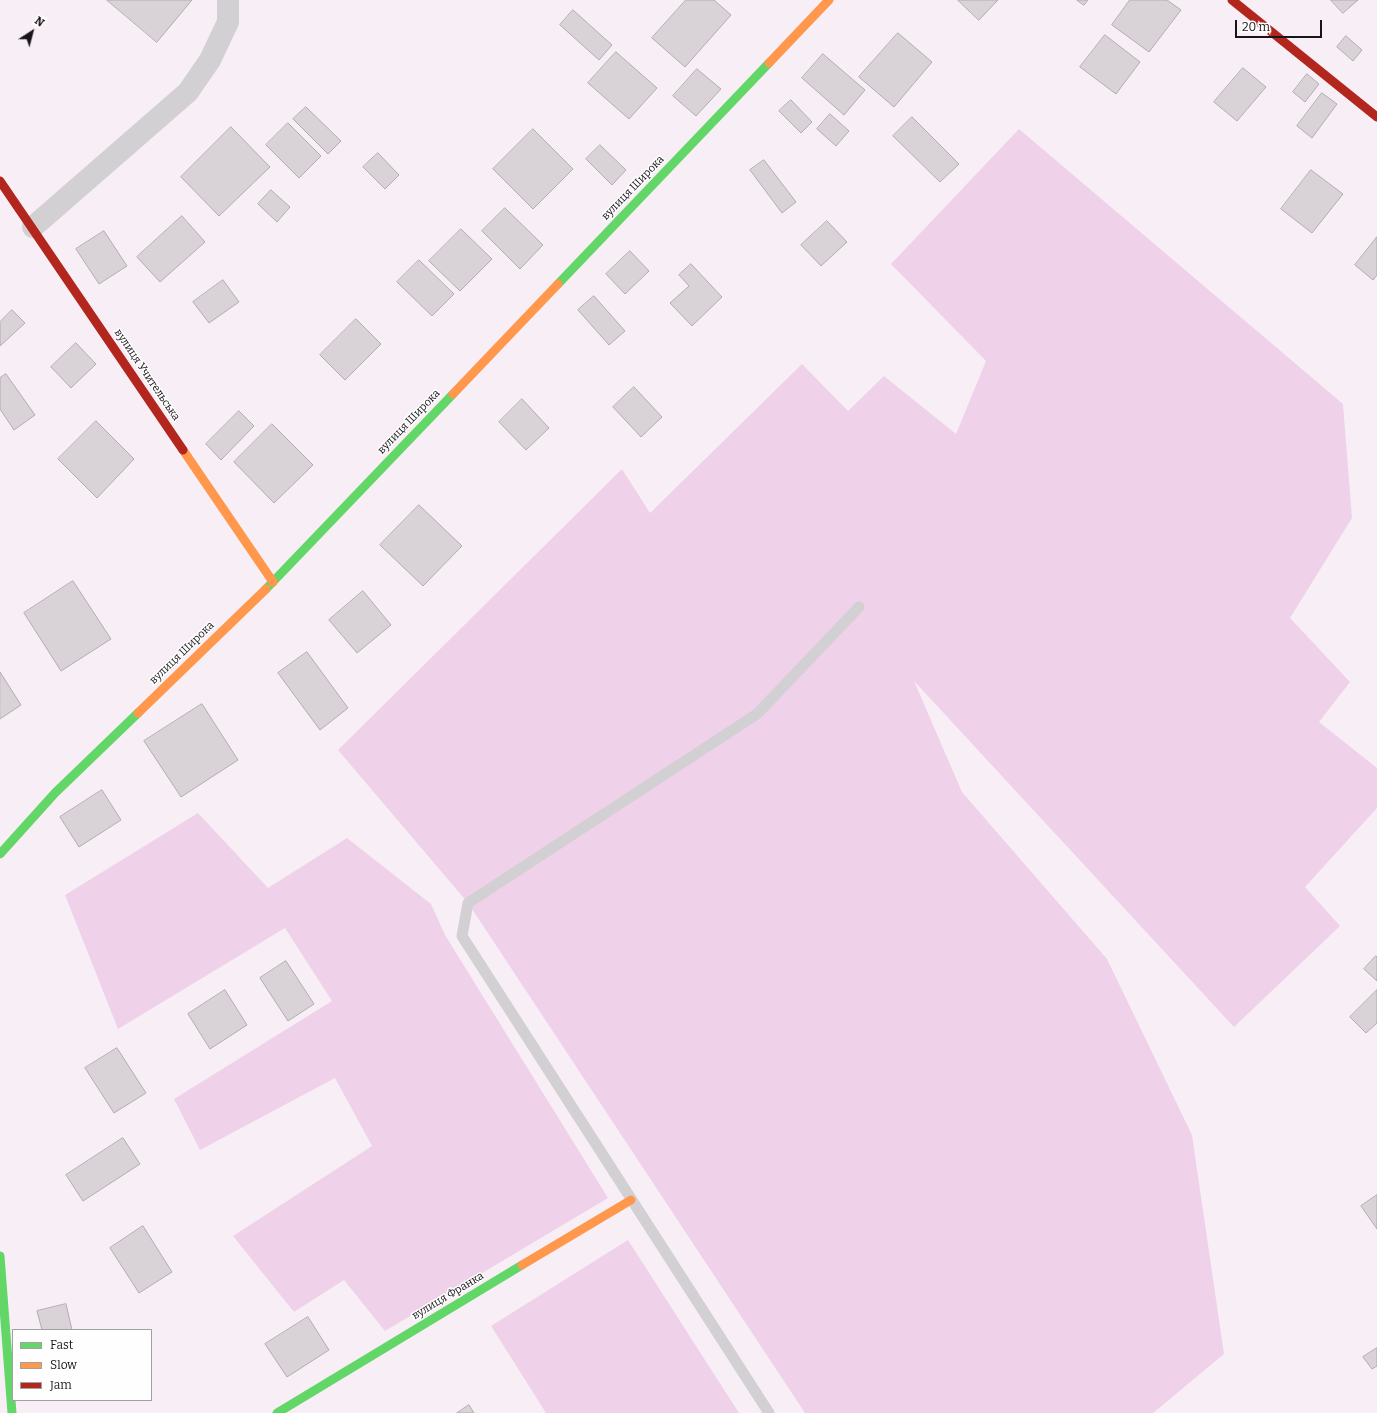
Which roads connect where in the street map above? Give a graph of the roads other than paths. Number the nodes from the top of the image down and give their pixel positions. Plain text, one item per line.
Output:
1 (228, 0) edge
2 (829, 0) edge
3 (1232, 0) edge
4 (1377, 117) edge
5 (0, 181) edge
6 (32, 227) junction
7 (273, 582) junction
8 (859, 608) dead end
9 (0, 854) edge
10 (631, 1200) junction
11 (0, 1256) edge
12 (12, 1413) edge
13 (277, 1413) edge
14 (769, 1413) edge

1 - 6 street
2 - 7 street, вулиця Широка
3 - 4 street
5 - 6 street, вулиця Учительська
6 - 7 street, вулиця Учительська
7 - 9 street, вулиця Широка
8 - 10 lane
10 - 13 street, вулиця Франка
10 - 14 lane
11 - 12 street

